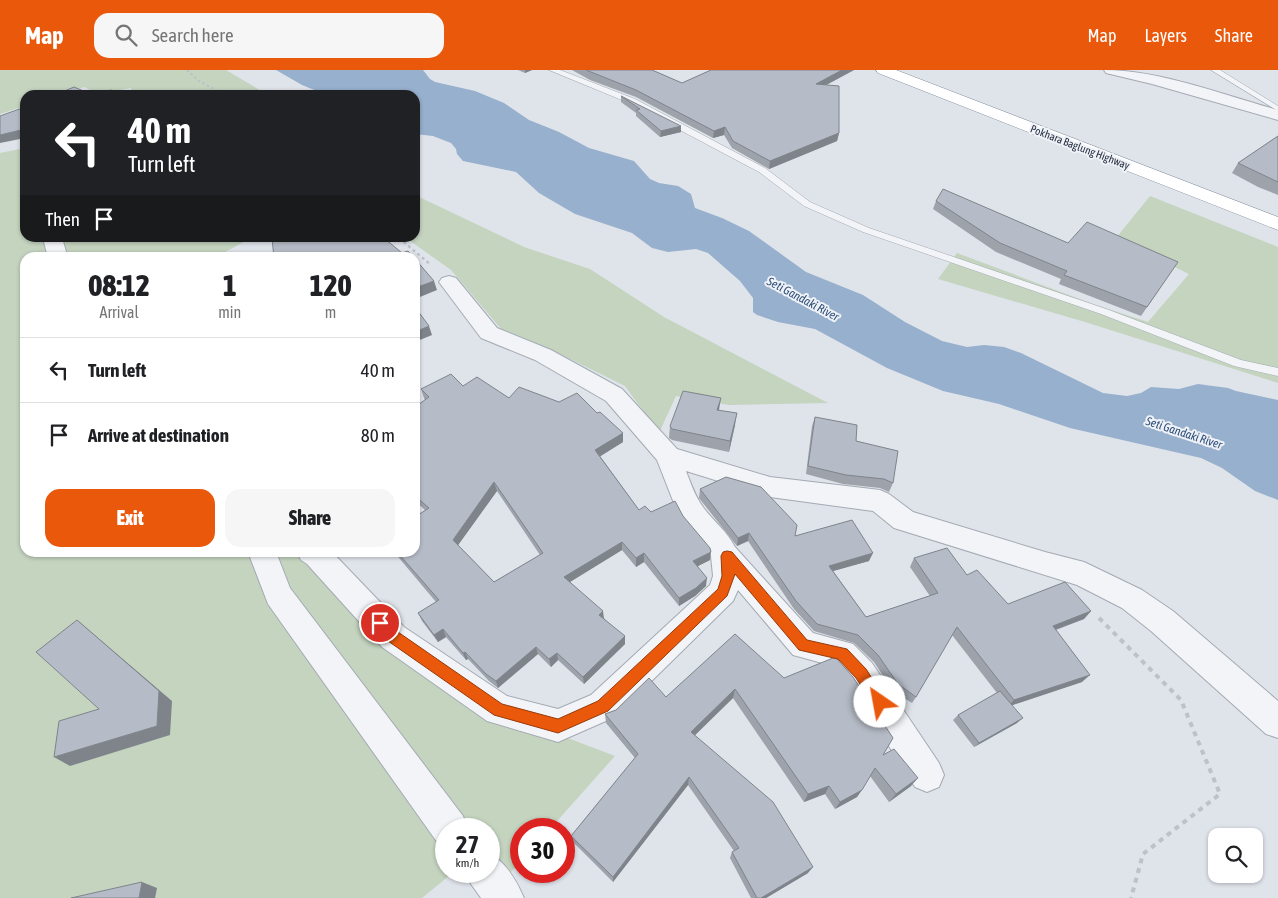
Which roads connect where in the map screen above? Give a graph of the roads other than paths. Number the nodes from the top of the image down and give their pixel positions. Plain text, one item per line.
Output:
1 (553, 70) edge
2 (883, 70) edge
3 (1111, 70) edge
4 (1215, 70) edge
5 (1278, 109) edge
6 (1278, 115) edge
7 (1278, 224) edge
8 (449, 282) road end
9 (1278, 372) edge
10 (668, 456) junction
11 (727, 556) junction
12 (264, 557) edge
13 (318, 557) edge
14 (1278, 722) edge
15 (927, 774) dead end
16 (442, 818) edge
17 (493, 883) edge
18 (505, 898) edge

1 - 9 lane
2 - 7 highway, Pokhara Baglung Highway
3 - 6 street
4 - 5 lane
8 - 10 street
10 - 11 street
10 - 14 street
11 - 13 street
11 - 15 street
12 - 16 street
17 - 18 street

